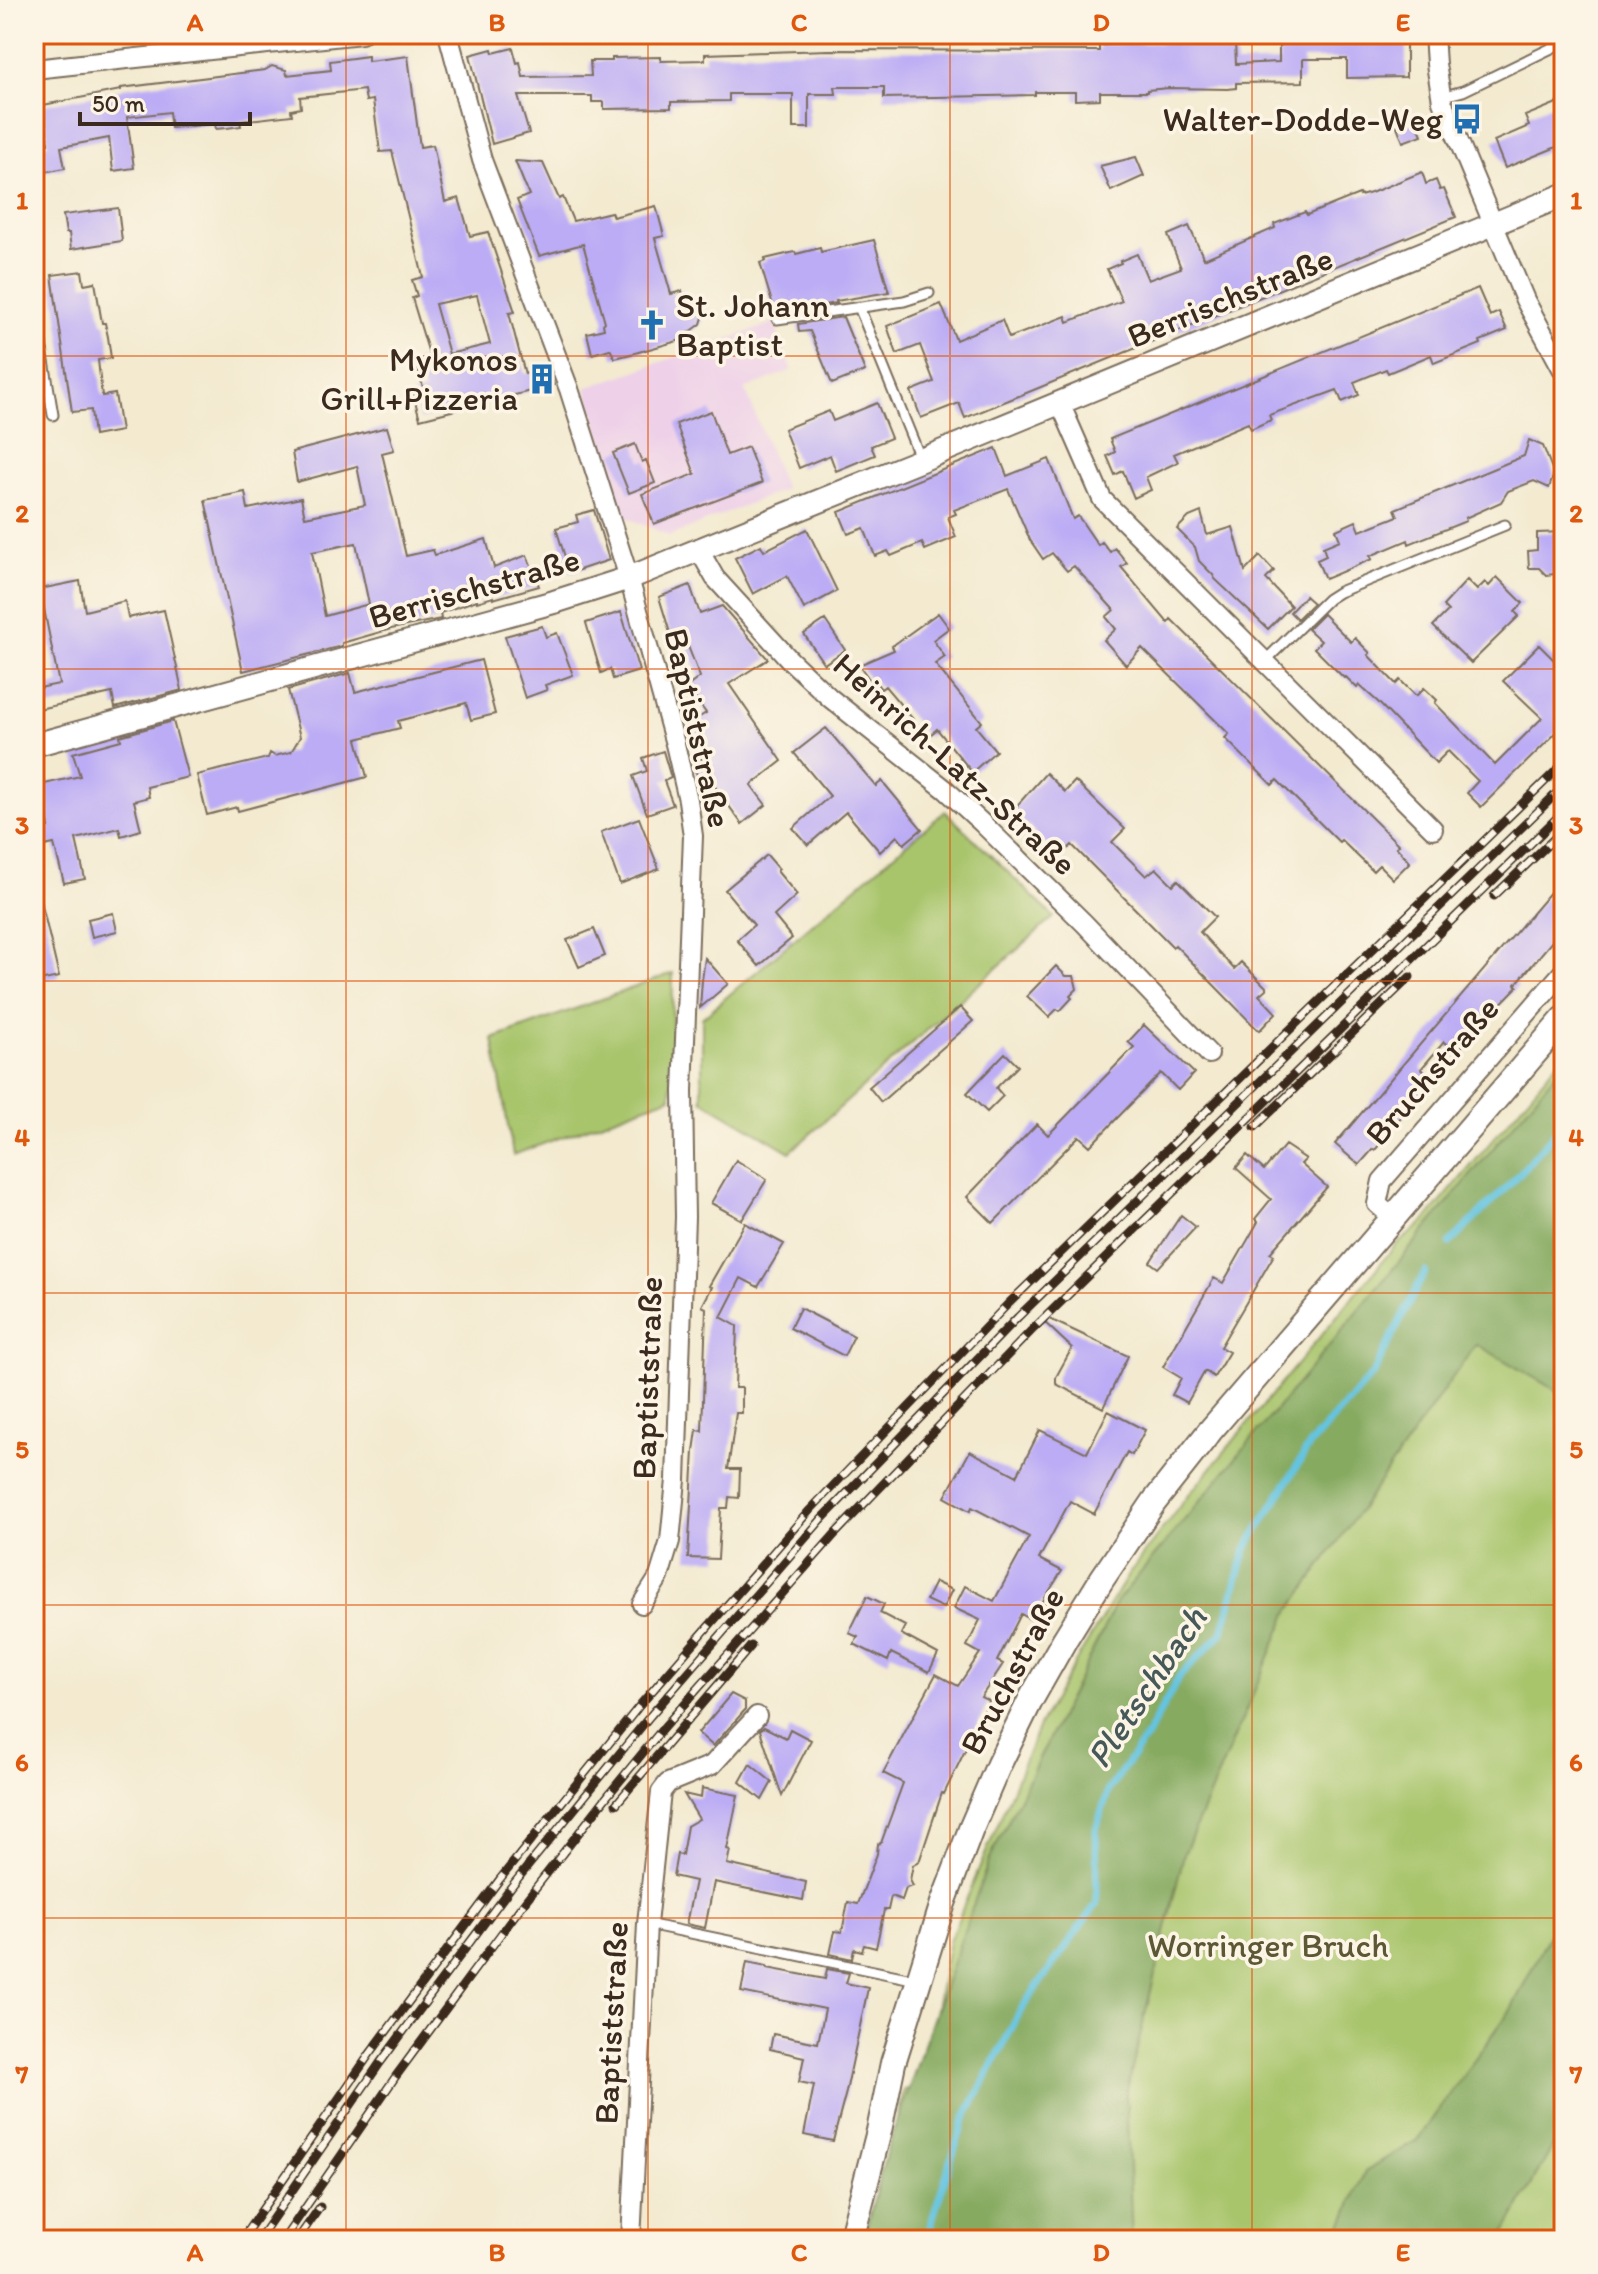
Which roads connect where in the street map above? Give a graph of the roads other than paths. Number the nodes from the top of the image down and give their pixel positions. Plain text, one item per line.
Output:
1 (361, 34) edge
2 (448, 34) edge
3 (1434, 34) edge
4 (1558, 45) dead end
5 (34, 69) edge
6 (1441, 97) junction
7 (1564, 195) edge
8 (1492, 225) junction
9 (929, 293) dead end
10 (34, 301) edge
11 (859, 307) junction
12 (777, 319) dead end
13 (1564, 372) edge
14 (1060, 403) junction
15 (53, 415) dead end
16 (921, 460) junction
17 (1505, 525) dead end
18 (699, 550) junction
19 (629, 578) junction
20 (1265, 661) junction
21 (34, 745) edge
22 (1433, 829) dead end
23 (1564, 971) edge
24 (1564, 1019) edge
25 (1209, 1054) dead end
26 (1393, 1218) junction
27 (642, 1604) dead end
28 (757, 1716) dead end
29 (647, 1924) junction
30 (917, 1980) junction
31 (631, 2240) edge
32 (851, 2240) edge

1 - 5 street
2 - 19 street, Baptiststraße
3 - 6 street
4 - 6 lane
6 - 8 street
7 - 8 street, Berrischstraße
8 - 13 street
8 - 14 street, Berrischstraße
9 - 11 lane
10 - 15 lane
11 - 12 lane
11 - 16 lane
14 - 16 street, Berrischstraße
14 - 20 street
16 - 18 street, Berrischstraße
17 - 20 lane
18 - 19 street, Berrischstraße
18 - 25 street, Heinrich-Latz-Straße
19 - 21 street, Berrischstraße
19 - 27 street, Baptiststraße
20 - 22 street
23 - 26 street, Bruchstraße
24 - 26 main road, Bruchstraße
26 - 30 main road, Bruchstraße
28 - 29 street, Baptiststraße
29 - 30 lane
29 - 31 street, Baptiststraße
30 - 32 main road, Bruchstraße

